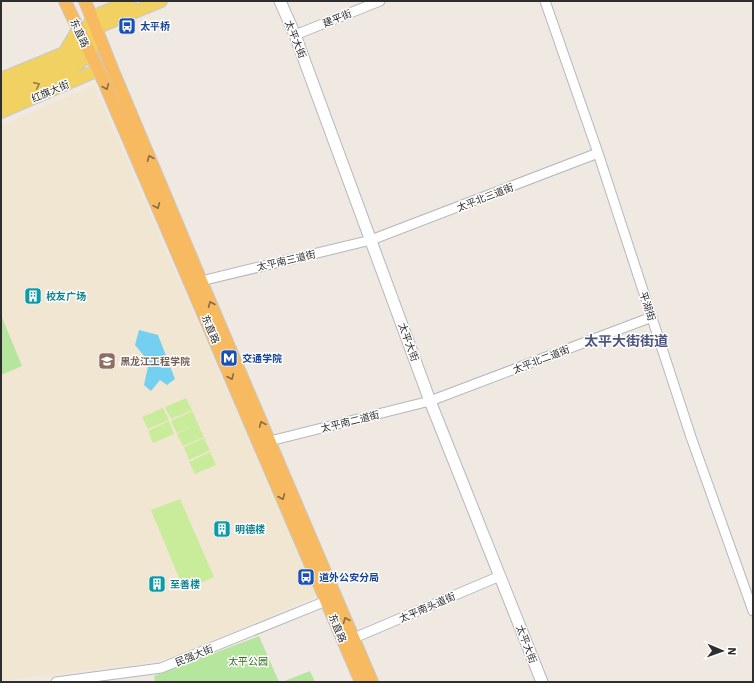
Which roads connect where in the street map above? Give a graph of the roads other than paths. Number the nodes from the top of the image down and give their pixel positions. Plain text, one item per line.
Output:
1 (65, 1) edge
2 (85, 1) edge
3 (130, 1) edge
4 (161, 1) edge
5 (280, 1) edge
6 (380, 1) edge
7 (545, 1) edge
8 (94, 23) junction
9 (78, 30) junction
10 (295, 35) junction
11 (84, 42) junction
12 (90, 54) junction
13 (70, 65) junction
14 (98, 70) junction
15 (1, 79) edge
16 (1, 89) edge
17 (1, 100) edge
18 (1, 112) edge
19 (598, 154) junction
20 (371, 240) junction
21 (201, 281) junction
22 (652, 316) junction
23 (430, 401) junction
24 (270, 441) junction
25 (500, 576) junction
26 (326, 601) junction
27 (753, 611) edge
28 (354, 638) junction
29 (56, 682) edge
30 (361, 682) edge
31 (372, 682) edge
32 (542, 682) edge

1 - 9 highway, 东直路
2 - 8 highway, 东直路
3 - 8 main road
4 - 8 main road
5 - 10 main road, 太平大街
6 - 10 street, 建平街
7 - 19 street, 平湖街
8 - 11 main road
8 - 12 main road
21 -> 8 highway, 东直路
9 - 11 highway, 东直路
9 - 15 main road
10 - 20 main road, 太平大街
11 - 12 highway, 东直路
11 - 13 main road
12 - 13 main road
12 - 14 highway, 东直路
13 - 16 main road
17 -> 13 main road, 红旗大街
14 - 18 main road, 红旗大街
14 -> 26 highway, 东直路
19 - 20 street, 太平北三道街
19 - 22 street, 平湖街
20 - 21 street, 太平南三道街
20 - 23 main road, 太平大街
24 -> 21 highway, 东直路
22 - 23 street, 太平北二道街
22 - 27 street, 平湖街
23 - 24 street, 太平南二道街
23 - 25 main road, 太平大街
28 -> 24 highway, 东直路
25 - 28 street, 太平南头道街
25 - 32 main road, 太平大街
26 - 29 street, 民强大街
26 - 30 highway, 东直路
28 - 31 highway, 东直路

